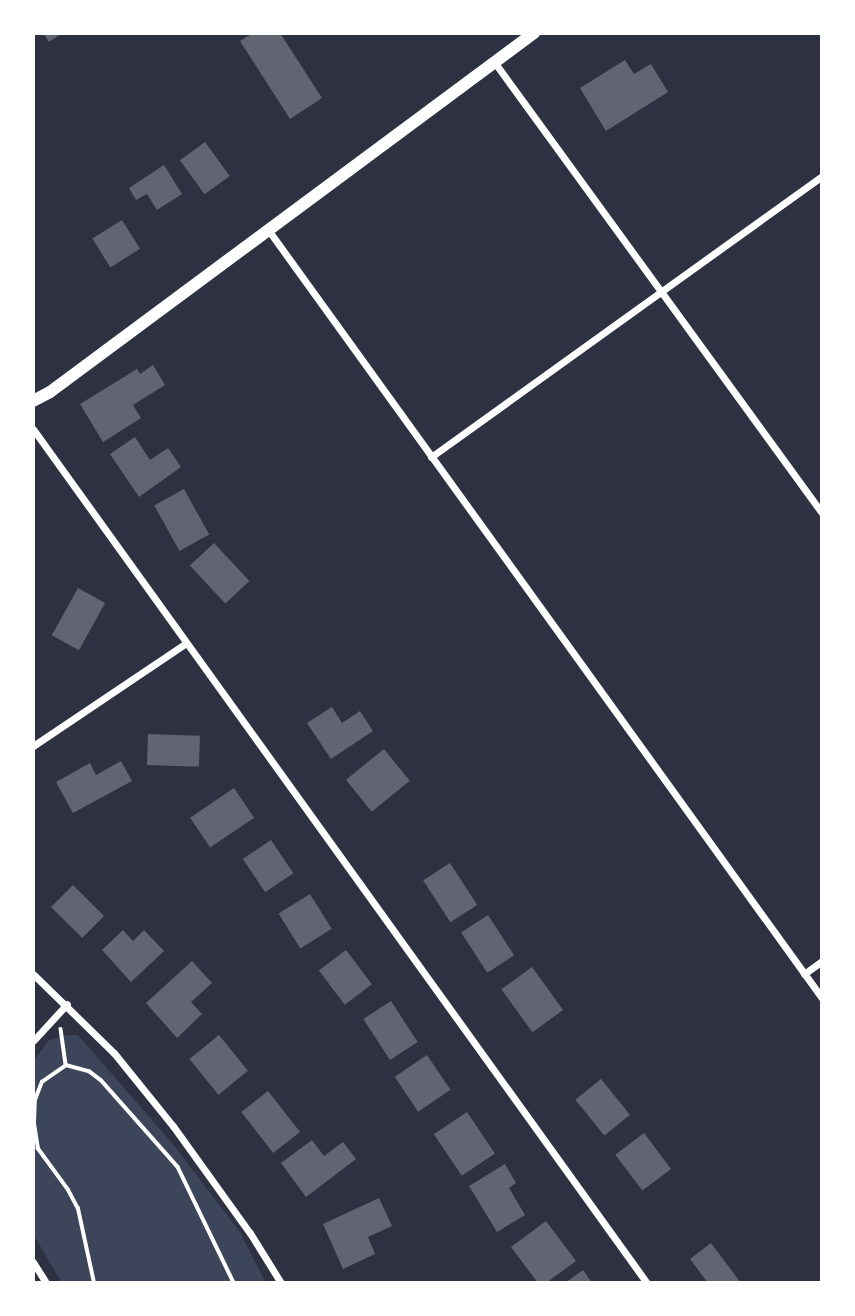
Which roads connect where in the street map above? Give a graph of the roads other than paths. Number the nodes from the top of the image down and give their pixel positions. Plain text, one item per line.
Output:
1 (534, 33) edge
2 (495, 63) junction
3 (822, 176) edge
4 (269, 231) junction
5 (661, 291) junction
6 (33, 401) edge
7 (33, 429) edge
8 (431, 457) junction
9 (822, 513) edge
10 (185, 644) junction
11 (33, 746) edge
12 (822, 961) edge
13 (33, 974) edge
14 (804, 974) junction
15 (822, 998) edge
16 (67, 1004) junction
17 (33, 1041) edge
18 (33, 1262) edge
19 (46, 1283) edge
20 (281, 1283) edge
21 (647, 1283) edge

1 - 2 main road
2 - 4 main road
2 - 5 street
3 - 5 street
4 - 6 main road
4 - 8 street
5 - 8 street
5 - 9 street
7 - 10 street
8 - 14 street
10 - 11 street
10 - 21 street
12 - 14 street
13 - 16 street
14 - 15 street
16 - 17 street
16 - 20 street
18 - 19 street

